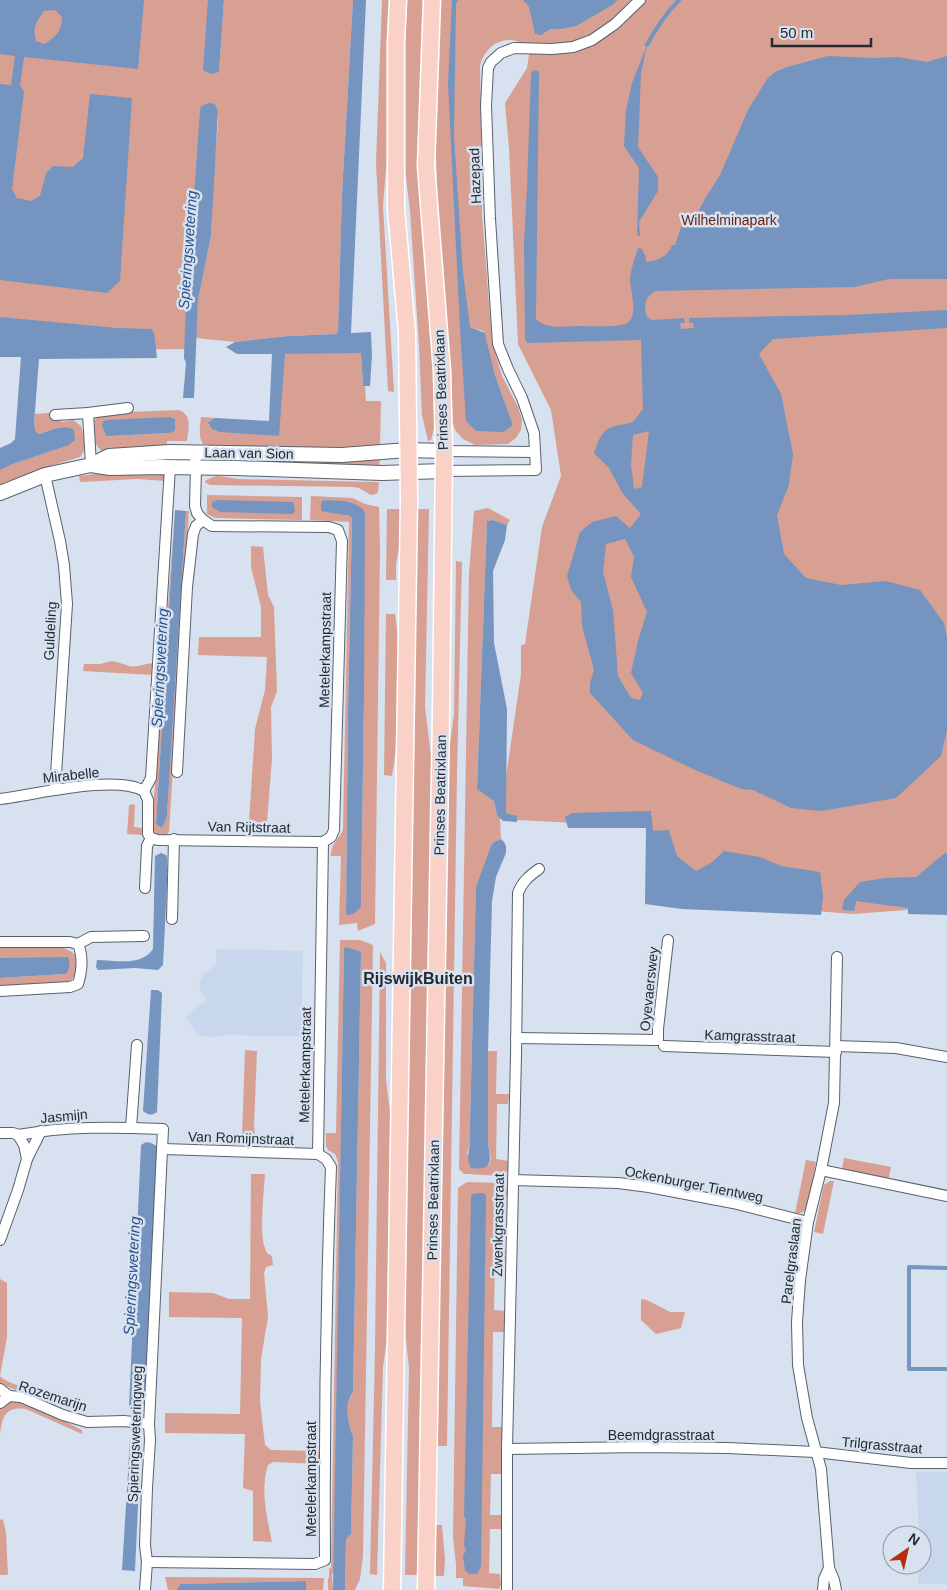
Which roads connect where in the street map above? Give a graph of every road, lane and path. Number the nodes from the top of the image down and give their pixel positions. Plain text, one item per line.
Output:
1 (398, 0) edge
2 (432, 0) edge
3 (640, 0) edge
4 (128, 408) dead end
5 (88, 413) junction
6 (55, 415) dead end
7 (408, 450) junction
8 (444, 451) junction
9 (195, 452) junction
10 (535, 452) junction
11 (91, 465) junction
12 (170, 467) junction
13 (196, 468) junction
14 (443, 471) junction
15 (409, 473) junction
16 (45, 475) junction
17 (0, 493) edge
18 (203, 520) junction
19 (177, 772) dead end
20 (54, 790) junction
21 (144, 791) junction
22 (0, 799) edge
23 (151, 838) junction
24 (174, 839) junction
25 (323, 842) junction
26 (538, 869) dead end
27 (145, 888) dead end
28 (172, 919) dead end
29 (144, 936) dead end
30 (668, 940) dead end
31 (0, 942) edge
32 (78, 944) junction
33 (837, 957) dead end
34 (0, 991) edge
35 (516, 1038) junction
36 (661, 1043) junction
37 (136, 1044) dead end
38 (836, 1049) junction
39 (947, 1056) edge
40 (131, 1128) junction
41 (163, 1129) joint
42 (42, 1131) junction
43 (0, 1133) edge
44 (18, 1135) junction
45 (163, 1150) junction
46 (318, 1154) junction
47 (27, 1159) junction
48 (821, 1170) junction
49 (513, 1180) junction
50 (947, 1196) edge
51 (808, 1222) junction
52 (0, 1240) edge
53 (0, 1388) edge
54 (9, 1396) junction
55 (0, 1403) edge
56 (149, 1424) junction
57 (507, 1449) junction
58 (816, 1452) junction
59 (947, 1463) edge
60 (147, 1562) junction
61 (828, 1568) junction
62 (145, 1590) edge
63 (392, 1590) edge
64 (426, 1590) edge
65 (507, 1590) edge
66 (824, 1590) edge
67 (836, 1590) edge

1 - 7 main road
2 - 8 main road, Prinses Beatrixlaan
3 - 10 street, Hazepad
4 - 5 street
5 - 6 street
5 - 11 street
7 - 8 street, Laan van Sion
7 - 9 street, Laan van Sion
7 - 15 main road
8 - 10 street
8 - 14 main road, Prinses Beatrixlaan
9 - 11 street, Laan van Sion
9 - 13 street
10 - 14 street, Hazepad
11 - 12 street, Laan van Sion
11 - 16 street, Laan van Sion
12 - 13 street, Laan van Sion
12 - 21 street
13 - 15 street, Laan van Sion
13 - 18 street
14 - 15 street, Laan van Sion
14 - 64 main road, Prinses Beatrixlaan
15 - 63 main road
16 - 17 street, Laan van Sion
16 - 20 street, Guldeling
18 - 19 street
18 - 25 street, Metelerkampstraat
20 - 21 street, Mirabelle
20 - 22 street, Mirabelle
21 - 23 street
23 - 24 street
23 - 27 street
24 - 25 street, Van Rijtstraat
24 - 28 street
25 - 46 street, Metelerkampstraat
26 - 35 street, Zwenkgrasstraat
29 - 32 street
30 - 36 street, Oyevaerswey
31 - 32 street
32 - 34 street
33 - 38 street, Parelgraslaan
35 - 36 street, Kamgrasstraat
35 - 49 street, Zwenkgrasstraat
36 - 38 street, Kamgrasstraat
37 - 40 street
38 - 39 street, Kamgrasstraat
38 - 48 street, Parelgraslaan
40 - 41 street, Jasmijn
40 - 42 street, Jasmijn
41 - 45 street, Spieringsweteringweg
42 - 44 street, Jasmijn
42 - 47 street
43 - 44 street, Jasmijn
44 - 47 street
45 - 46 street, Van Romijnstraat
45 - 56 street, Spieringsweteringweg
46 - 60 street, Metelerkampstraat
47 - 52 street
48 - 50 street
48 - 51 street, Parelgraslaan
49 - 51 street, Ockenburger Tientweg
49 - 57 street, Zwenkgrasstraat
51 - 58 street, Parelgraslaan
53 - 54 street
54 - 55 street
54 - 56 street, Rozemarijn
56 - 60 street, Spieringsweteringweg
57 - 58 street, Beemdgrasstraat
57 - 65 street, Zwenkgrasstraat
58 - 59 street, Trilgrasstraat
58 - 61 street, Parelgraslaan
60 - 62 street, Spieringsweteringweg
61 - 66 street, Parelgraslaan
61 - 67 street, Parelgraslaan

